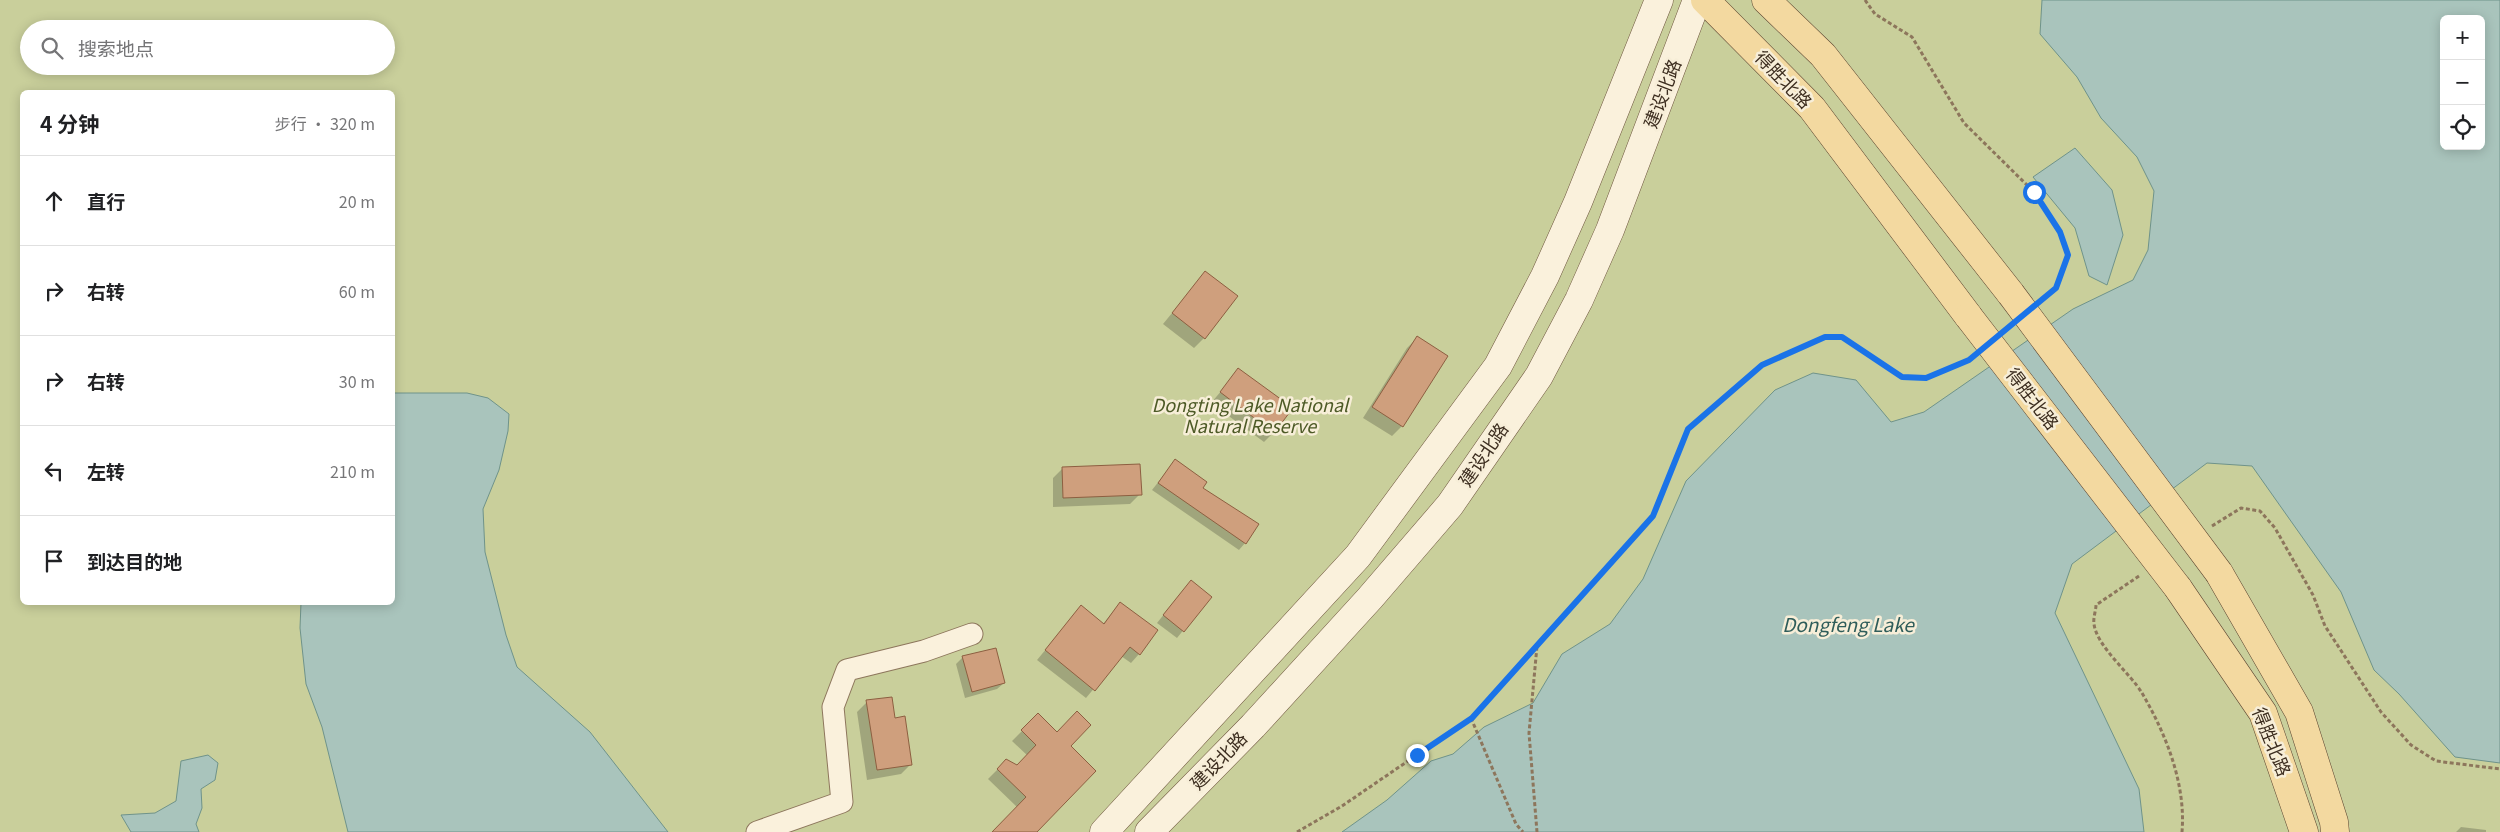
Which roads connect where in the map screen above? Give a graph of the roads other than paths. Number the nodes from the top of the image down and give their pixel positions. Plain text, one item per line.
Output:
1 (1659, 0) edge
2 (1697, 0) edge
3 (1705, 0) edge
4 (1766, 0) edge
5 (972, 634) dead end
6 (757, 832) edge
7 (1104, 832) edge
8 (1149, 832) edge
9 (2304, 832) edge
10 (2335, 832) edge

1 - 7 main road
2 - 8 main road, 建设北路
3 - 9 main road, 得胜北路, bridge
4 - 10 main road, 得胜北路, bridge
5 - 6 street

